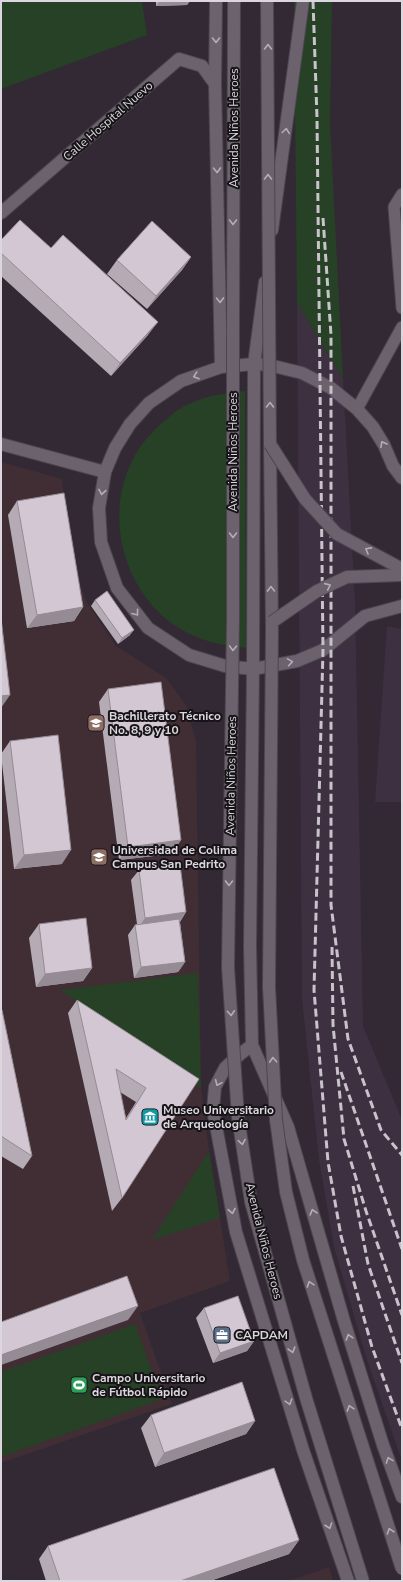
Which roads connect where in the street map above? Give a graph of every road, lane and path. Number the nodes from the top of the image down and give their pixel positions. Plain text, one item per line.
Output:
1 (216, 1) edge
2 (234, 1) edge
3 (268, 1) edge
4 (303, 1) edge
5 (215, 84) junction
6 (402, 194) edge
7 (1, 213) edge
8 (402, 308) edge
9 (402, 326) edge
10 (254, 364) junction
11 (221, 367) junction
12 (357, 409) junction
13 (1, 444) edge
14 (270, 444) junction
15 (105, 472) junction
16 (402, 478) edge
17 (402, 569) edge
18 (402, 576) edge
19 (402, 606) edge
20 (272, 622) junction
21 (253, 669) junction
22 (252, 1045) junction
23 (402, 1497) edge
24 (402, 1568) edge
25 (348, 1581) edge
26 (363, 1581) edge

1 -> 5 street
2 -> 26 street, Avenida Niños Heroes, bridge
14 -> 3 street, bridge
10 -> 4 street
5 - 7 street, Calle Hospital Nuevo
5 -> 11 street
6 - 8 lane
9 - 12 lane
10 - 11 street
10 - 12 street
10 - 21 street
11 -> 15 street
16 -> 12 street
13 - 15 street
17 -> 14 street, bridge
20 -> 14 street
15 -> 21 street
20 -> 18 street, bridge
21 -> 19 street
24 -> 20 street, bridge
21 - 22 street
23 -> 22 street
22 -> 25 street

